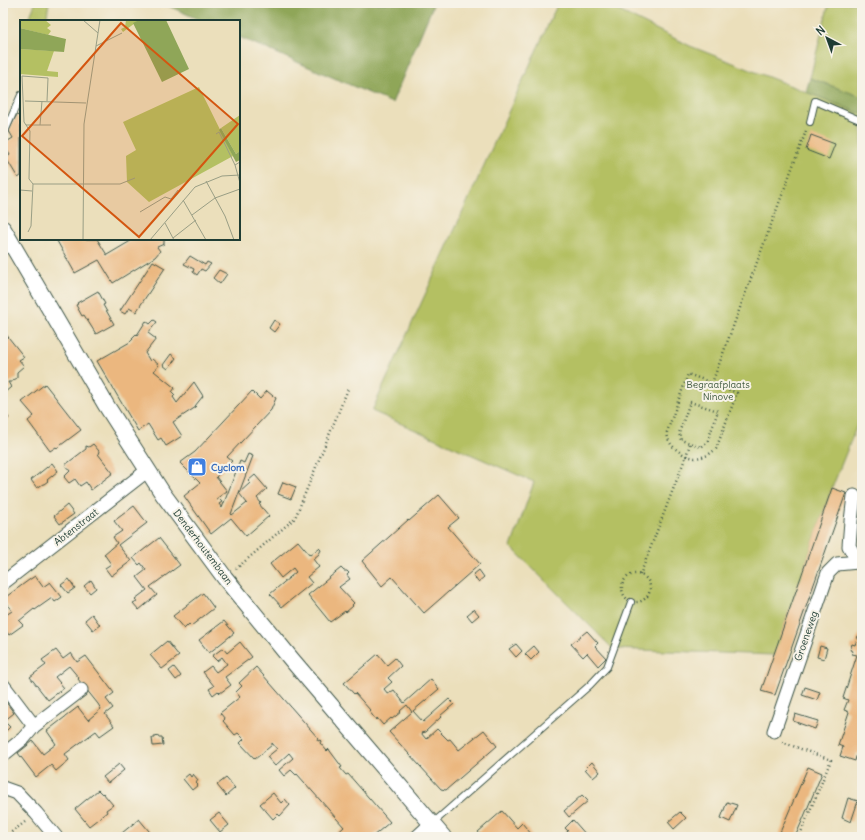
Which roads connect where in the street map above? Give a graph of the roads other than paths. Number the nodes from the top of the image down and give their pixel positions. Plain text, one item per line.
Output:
1 (20, 97) edge
2 (862, 121) edge
3 (810, 122) road end
4 (3, 136) edge
5 (3, 229) edge
6 (148, 470) junction
7 (854, 496) dead end
8 (860, 562) edge
9 (3, 583) edge
10 (631, 602) road end
11 (3, 685) edge
12 (81, 690) dead end
13 (34, 726) junction
14 (774, 731) road end
15 (3, 755) edge
16 (3, 788) edge
17 (431, 824) junction
18 (56, 837) edge
19 (417, 837) edge
20 (443, 837) edge

1 - 4 lane
2 - 3 lane
5 - 6 street, Denderhoutembaan
6 - 9 street, Abtenstraat
6 - 17 street, Denderhoutembaan
7 - 8 street, Groeneweg
8 - 14 street, Groeneweg
10 - 17 lane
11 - 13 street
12 - 13 street
13 - 15 street
16 - 18 street
17 - 19 street
17 - 20 street, Denderhoutembaan

